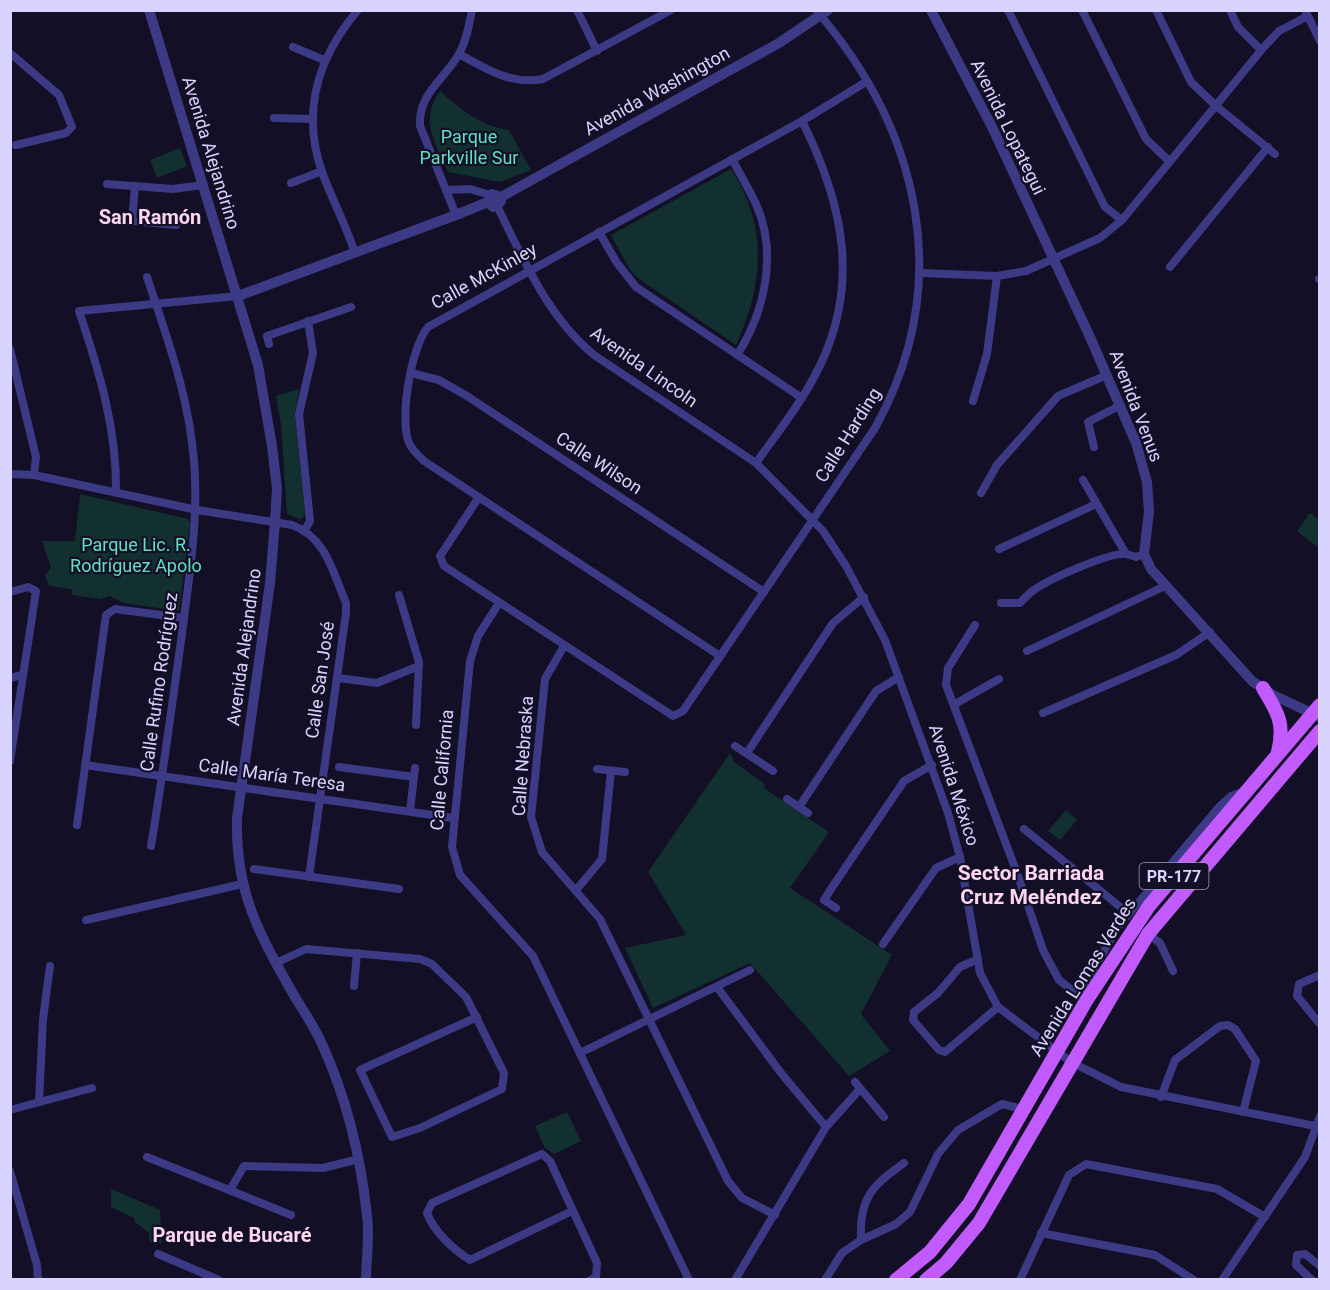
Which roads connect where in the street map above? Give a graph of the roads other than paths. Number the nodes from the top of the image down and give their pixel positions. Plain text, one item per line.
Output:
1 (149, 10) edge
2 (358, 10) edge
3 (472, 10) edge
4 (577, 10) edge
5 (931, 10) edge
6 (1008, 10) edge
7 (1082, 10) edge
8 (1156, 10) edge
9 (1230, 10) edge
10 (669, 11) edge
11 (822, 12) edge
12 (1306, 13) edge
13 (1320, 41) edge
14 (293, 47) dead end
15 (1262, 50) junction
16 (597, 51) junction
17 (10, 53) edge
18 (459, 54) junction
19 (324, 60) junction
20 (866, 82) junction
21 (1215, 105) junction
22 (274, 118) dead end
23 (313, 119) junction
24 (802, 121) junction
25 (16, 145) dead end
26 (1268, 147) junction
27 (1275, 154) dead end
28 (732, 159) junction
29 (1169, 161) junction
30 (322, 171) junction
31 (291, 183) dead end
32 (107, 184) dead end
33 (203, 185) junction
34 (135, 186) junction
35 (446, 190) junction
36 (494, 200) junction
37 (456, 215) junction
38 (1122, 220) junction
39 (176, 225) dead end
40 (599, 232) junction
41 (356, 252) junction
42 (1054, 259) junction
43 (1170, 267) dead end
44 (529, 269) junction
45 (921, 273) junction
46 (997, 276) junction
47 (147, 277) dead end
48 (238, 296) junction
49 (156, 304) junction
50 (351, 307) dead end
51 (308, 321) junction
52 (269, 344) dead end
53 (10, 349) edge
54 (737, 355) junction
55 (411, 373) junction
56 (1107, 375) junction
57 (801, 398) junction
58 (973, 401) dead end
59 (1120, 405) junction
60 (1094, 447) dead end
61 (756, 463) junction
62 (10, 474) edge
63 (34, 476) junction
64 (1083, 480) dead end
65 (116, 492) junction
66 (981, 492) dead end
67 (479, 497) junction
68 (1096, 504) junction
69 (196, 510) junction
70 (813, 520) junction
71 (275, 522) junction
72 (305, 530) junction
73 (999, 549) dead end
74 (1126, 554) junction
75 (1144, 554) junction
76 (1165, 586) junction
77 (10, 592) edge
78 (764, 592) junction
79 (399, 595) dead end
80 (864, 597) junction
81 (499, 603) junction
82 (1000, 603) dead end
83 (184, 618) junction
84 (975, 625) dead end
85 (1210, 632) junction
86 (564, 646) junction
87 (1027, 651) dead end
88 (720, 656) junction
89 (419, 666) junction
90 (22, 675) junction
91 (899, 677) junction
92 (10, 678) edge
93 (338, 678) junction
94 (999, 679) dead end
95 (1263, 688) junction
96 (955, 704) junction
97 (1317, 712) edge
98 (1043, 713) dead end
99 (416, 725) dead end
100 (1320, 731) edge
101 (735, 746) dead end
102 (747, 753) junction
103 (1277, 754) junction
104 (11, 757) edge
105 (85, 765) junction
106 (932, 765) junction
107 (339, 767) dead end
108 (597, 769) dead end
109 (611, 771) junction
110 (773, 771) dead end
111 (625, 772) dead end
112 (162, 776) junction
113 (241, 786) junction
114 (1245, 790) junction
115 (320, 798) junction
116 (787, 799) dead end
117 (799, 807) junction
118 (410, 811) junction
119 (808, 813) dead end
120 (453, 818) junction
121 (77, 825) dead end
122 (1024, 829) dead end
123 (151, 846) dead end
124 (960, 857) junction
125 (254, 869) dead end
126 (309, 877) junction
127 (242, 884) junction
128 (399, 889) dead end
129 (577, 889) junction
130 (836, 908) dead end
131 (1129, 914) junction
132 (87, 920) dead end
133 (1148, 934) junction
134 (883, 944) dead end
135 (357, 952) junction
136 (978, 959) junction
137 (276, 963) junction
138 (50, 966) dead end
139 (750, 970) dead end
140 (1173, 971) dead end
141 (1320, 975) edge
142 (354, 986) dead end
143 (717, 987) junction
144 (1083, 998) junction
145 (998, 1006) junction
146 (477, 1017) junction
147 (649, 1019) junction
148 (1320, 1024) edge
149 (580, 1053) junction
150 (1056, 1053) junction
151 (1071, 1062) junction
152 (92, 1088) dead end
153 (1161, 1096) junction
154 (39, 1102) junction
155 (1023, 1109) junction
156 (10, 1110) edge
157 (1243, 1112) junction
158 (1320, 1116) edge
159 (884, 1117) dead end
160 (826, 1126) junction
161 (1318, 1126) edge
162 (147, 1157) dead end
163 (358, 1159) junction
164 (904, 1162) dead end
165 (10, 1171) edge
166 (230, 1190) junction
167 (572, 1211) junction
168 (291, 1215) dead end
169 (775, 1215) junction
170 (1264, 1217) junction
171 (1041, 1233) junction
172 (861, 1240) junction
173 (158, 1254) dead end
174 (1320, 1266) edge
175 (38, 1280) edge
176 (219, 1280) edge
177 (366, 1280) edge
178 (590, 1280) edge
179 (689, 1280) edge
180 (735, 1280) edge
181 (825, 1280) edge
182 (896, 1280) edge
183 (926, 1280) edge
184 (1020, 1280) edge
185 (1194, 1280) edge
186 (1222, 1280) edge
187 (1312, 1280) edge

1 - 33 street, Avenida Alejandrino
2 - 19 street
3 - 18 street
4 - 16 street
5 - 42 street, Avenida Lopategui
6 - 38 street
7 - 29 street
8 - 21 street
9 - 15 street
10 - 16 street
11 - 20 street, Calle Harding
11 - 36 street, Avenida Washington
12 - 13 street
12 - 15 street
14 - 19 street
15 - 21 street
16 - 18 street
17 - 25 street
18 - 35 street
19 - 23 street
20 - 24 street, Calle McKinley
20 - 45 street, Calle Harding
21 - 26 street
21 - 29 street
22 - 23 street
23 - 30 street
24 - 28 street, Calle McKinley
24 - 57 street
26 - 27 street
26 - 43 street
28 - 40 street, Calle McKinley
28 - 54 street
29 - 38 street
30 - 31 street
30 - 41 street
32 - 34 street
33 - 34 street
33 - 48 street, Avenida Alejandrino
34 - 39 street
35 - 36 street
35 - 37 street
36 - 37 street, Avenida Washington
36 - 44 street, Avenida Lincoln
37 - 41 street, Avenida Washington
38 - 42 street
40 - 44 street, Calle McKinley
40 - 54 street
41 - 48 street, Avenida Washington
42 - 46 street
42 - 56 street, Avenida Venus
44 - 55 street, Calle McKinley
44 - 61 street, Avenida Lincoln
45 - 46 street
45 - 70 street, Calle Harding
46 - 58 street
47 - 49 street, Calle Rufino Rodríguez
48 - 49 street
48 - 71 street, Avenida Alejandrino
49 - 65 street
49 - 69 street, Calle Rufino Rodríguez
50 - 51 street
51 - 52 street
51 - 72 street
53 - 63 street
54 - 57 street
55 - 67 street, Calle McKinley
55 - 78 street, Calle Wilson
56 - 59 street, Avenida Venus
56 - 66 street
57 - 61 street
59 - 60 street
59 - 75 street, Avenida Venus
61 - 70 street, Avenida Lincoln
62 - 63 street
63 - 65 street
64 - 68 street
65 - 69 street
67 - 81 street
67 - 88 street, Calle McKinley
68 - 73 street
68 - 74 street
69 - 71 street
69 - 83 street, Calle Rufino Rodríguez
70 - 78 street, Calle Harding
70 - 80 street, Avenida México
71 - 72 street
71 - 113 street, Avenida Alejandrino
72 - 93 street, Calle San José
74 - 75 street
74 - 82 street
75 - 76 street
76 - 85 street
76 - 87 street
77 - 90 street
78 - 88 street, Calle Harding
79 - 89 street
80 - 91 street, Avenida México
80 - 102 street
81 - 86 street
81 - 120 street, Calle California
83 - 105 street
83 - 112 street, Calle Rufino Rodríguez
84 - 96 street
85 - 95 street
85 - 98 street
86 - 88 street, Calle Harding
86 - 129 street, Calle Nebraska
89 - 93 street
89 - 99 street
90 - 92 street
90 - 104 street
91 - 106 street, Avenida México
91 - 117 street
93 - 115 street, Calle San José
94 - 96 street
95 - 97 street
95 - 103 main road
96 - 144 street
97 - 103 main road, Avenida Lomas Verdes / PR-177
100 - 133 main road, Avenida Lomas Verdes / PR-177
101 - 102 street
102 - 110 street
103 - 114 main road, Avenida Lomas Verdes / PR-177
105 - 112 street, Calle María Teresa
105 - 121 street
106 - 124 street, Avenida México
106 - 130 street
107 - 118 street
108 - 109 street
109 - 111 street
109 - 129 street
112 - 113 street, Calle María Teresa
112 - 123 street, Calle Rufino Rodríguez
113 - 115 street, Calle María Teresa
113 - 127 street, Avenida Alejandrino
114 - 131 street
114 - 144 main road, Avenida Lomas Verdes / PR-177
115 - 118 street, Calle María Teresa
115 - 126 street, Calle San José
116 - 117 street
117 - 119 street
118 - 120 street, Calle María Teresa
120 - 149 street, Calle California
122 - 131 street
124 - 134 street
124 - 136 street, Avenida México
125 - 126 street
126 - 128 street
127 - 132 street
127 - 137 street, Avenida Alejandrino
129 - 147 street, Calle Nebraska
131 - 144 street
133 - 140 street
133 - 151 main road, Avenida Lomas Verdes / PR-177
135 - 137 street
135 - 142 street
135 - 146 street
136 - 145 street, Avenida México
136 - 145 street
137 - 163 street, Avenida Alejandrino
138 - 154 street
139 - 143 street
141 - 148 street
143 - 147 street
143 - 160 street
144 - 150 main road, Avenida Lomas Verdes / PR-177
145 - 150 street, Avenida México
146 - 146 street
147 - 149 street
147 - 169 street, Calle Nebraska
149 - 179 street, Calle California
150 - 151 street, Avenida México
150 - 155 main road, Avenida Lomas Verdes / PR-177
151 - 153 street, Avenida México
151 - 183 main road, Avenida Lomas Verdes / PR-177
152 - 154 street
153 - 157 street, Avenida México
153 - 157 street
154 - 156 street
155 - 172 street
155 - 182 main road, Avenida Lomas Verdes / PR-177
157 - 161 street, Avenida México
158 - 161 street
159 - 160 street
160 - 169 street
161 - 170 street
162 - 166 street
163 - 166 street
163 - 177 street, Avenida Alejandrino
164 - 172 street
165 - 175 street
166 - 168 street
167 - 167 street
167 - 178 street
169 - 180 street
170 - 171 street
170 - 186 street
171 - 184 street
171 - 185 street
172 - 181 street
173 - 176 street
174 - 187 street

